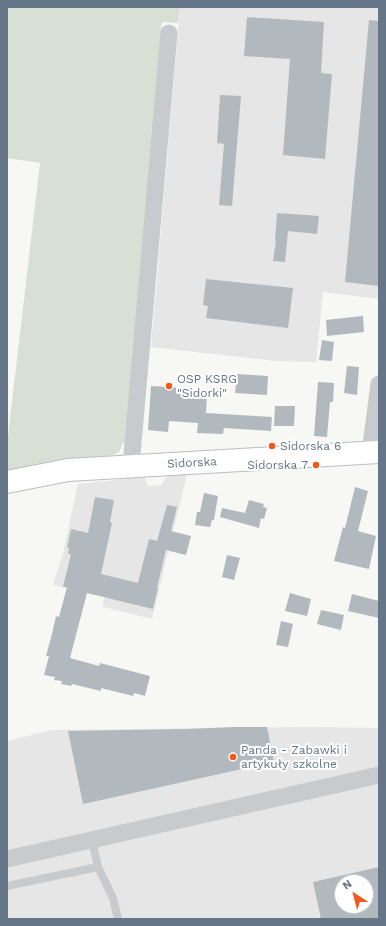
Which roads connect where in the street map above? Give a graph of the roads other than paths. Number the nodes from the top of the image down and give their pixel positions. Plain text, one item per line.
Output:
1 (169, 33) dead end
2 (379, 384) edge
3 (374, 452) edge
4 (131, 466) junction
5 (7, 482) edge
6 (379, 775) edge
7 (87, 838) junction
8 (7, 859) edge
9 (98, 867) junction
10 (7, 886) edge
11 (118, 919) edge

1 - 4 street
2 - 3 street
3 - 4 street, Sidorska
4 - 5 street, Sidorska
6 - 7 street
7 - 8 street
7 - 9 lane
9 - 10 lane
9 - 11 lane

